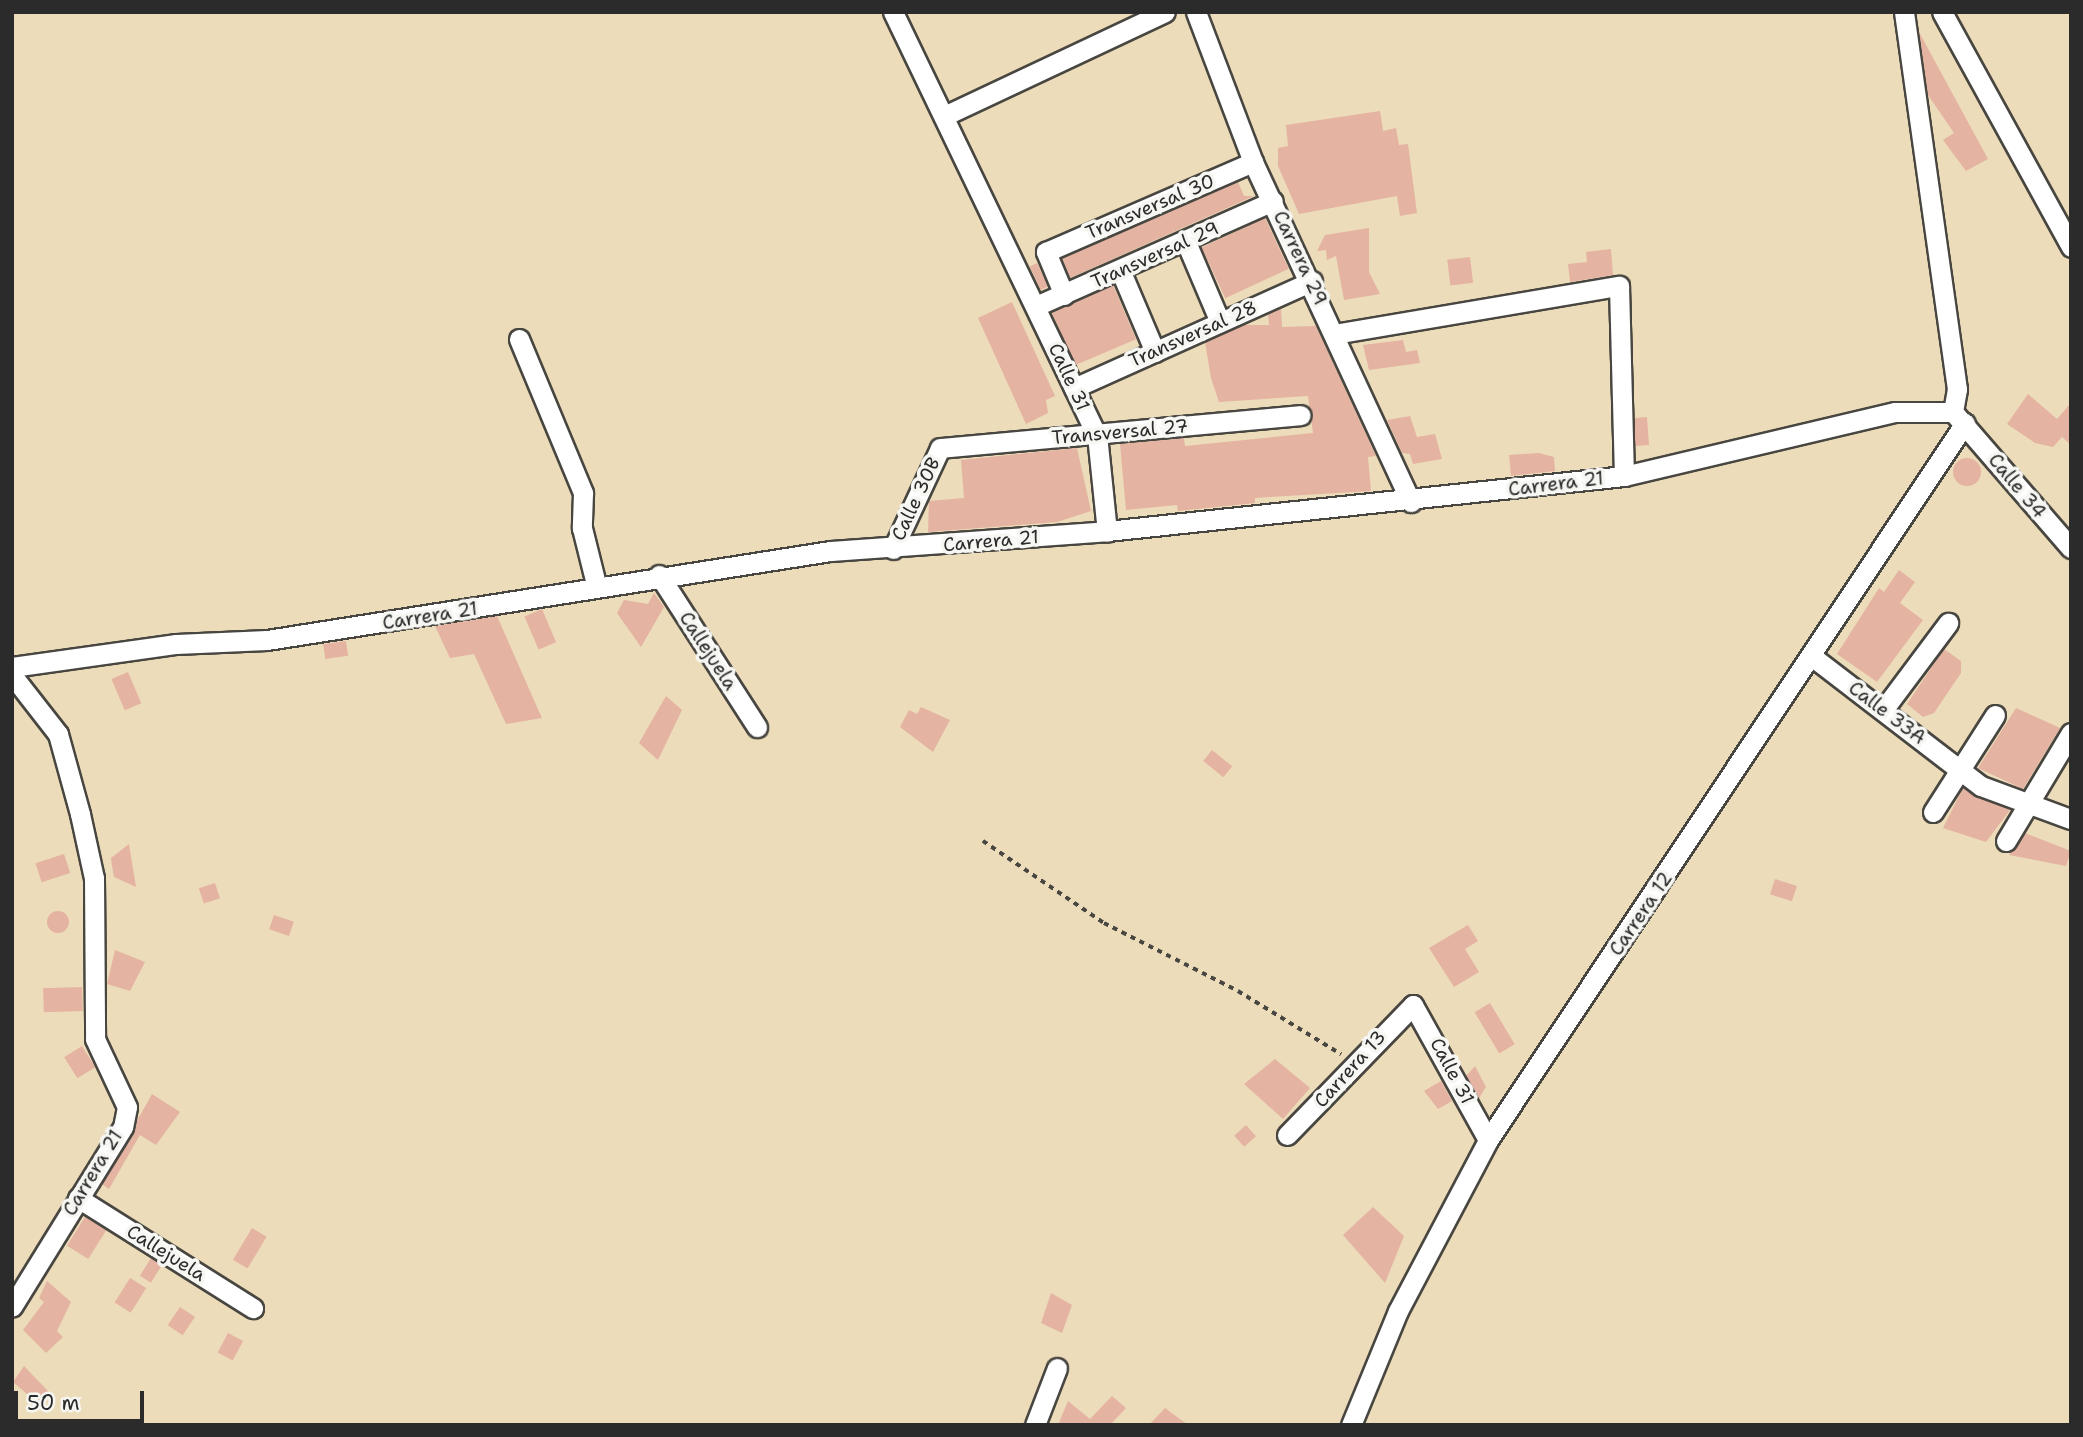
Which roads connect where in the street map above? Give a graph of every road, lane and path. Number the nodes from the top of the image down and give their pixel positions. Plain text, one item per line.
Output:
1 (894, 12) edge
2 (1165, 12) edge
3 (1196, 12) edge
4 (1904, 12) edge
5 (1942, 12) edge
6 (944, 116) junction
7 (1253, 162) junction
8 (1273, 201) junction
9 (1186, 242) junction
10 (2071, 247) edge
11 (1121, 272) junction
12 (1312, 281) junction
13 (1064, 295) junction
14 (1037, 306) junction
15 (1220, 322) junction
16 (1334, 334) junction
17 (519, 339) dead end
18 (1155, 352) junction
19 (1074, 388) junction
20 (1300, 415) dead end
21 (1959, 417) junction
22 (1097, 435) junction
23 (940, 448) joint
24 (1624, 476) junction
25 (1411, 502) junction
26 (1107, 531) junction
27 (2071, 548) edge
28 (893, 549) junction
29 (659, 575) junction
30 (596, 584) junction
31 (1948, 622) dead end
32 (1814, 658) junction
33 (12, 667) edge
34 (12, 675) edge
35 (1883, 710) junction
36 (1995, 715) dead end
37 (757, 727) dead end
38 (2071, 733) edge
39 (1960, 768) junction
40 (2026, 803) junction
41 (1933, 812) dead end
42 (2070, 819) edge
43 (983, 841) dead end
44 (2006, 841) dead end
45 (1413, 1004) joint
46 (1355, 1067) junction
47 (1287, 1135) dead end
48 (1488, 1140) junction
49 (78, 1198) junction
50 (12, 1307) edge
51 (253, 1308) dead end
52 (1057, 1368) dead end
53 (1035, 1425) edge
54 (1351, 1425) edge

1 - 6 street, Calle 31
2 - 6 street
3 - 7 street, Carrera 29
4 - 21 street
5 - 10 street
6 - 14 street, Calle 31
7 - 8 street, Carrera 29
7 - 13 street, Transversal 30
8 - 9 street, Transversal 29
8 - 12 street, Carrera 29
9 - 11 street, Transversal 29
9 - 15 street
11 - 13 street, Transversal 29
11 - 18 street
12 - 15 street, Transversal 28
12 - 16 street, Carrera 29
13 - 14 street, Transversal 29
14 - 19 street, Calle 31
15 - 18 street, Transversal 28
16 - 24 street
16 - 25 street, Carrera 29
17 - 30 street
18 - 19 street, Transversal 28
19 - 22 street, Calle 31
20 - 22 street, Transversal 27
21 - 24 street, Carrera 21
21 - 27 street, Calle 34
21 - 32 street, Carrera 12
22 - 23 street, Transversal 27
22 - 26 street, Calle 31
23 - 28 street, Calle 30B
24 - 25 street, Carrera 21
25 - 26 street, Carrera 21
26 - 28 street, Carrera 21
28 - 29 street, Carrera 21
29 - 30 street, Carrera 21
29 - 37 street, Callejuela
30 - 33 street, Carrera 21
31 - 35 street
32 - 35 street, Calle 33A
32 - 48 street, Carrera 12
34 - 49 street, Carrera 21
35 - 39 street, Calle 33A
36 - 39 street
38 - 40 street
39 - 40 street, Calle 33A
39 - 41 street
40 - 42 street, Calle 33A
40 - 44 street
43 - 46 path
45 - 46 street, Carrera 13
45 - 48 street, Calle 31
46 - 47 street, Carrera 13
48 - 54 street, Carrera 12
49 - 50 street, Carrera 21
49 - 51 street, Callejuela
52 - 53 street

